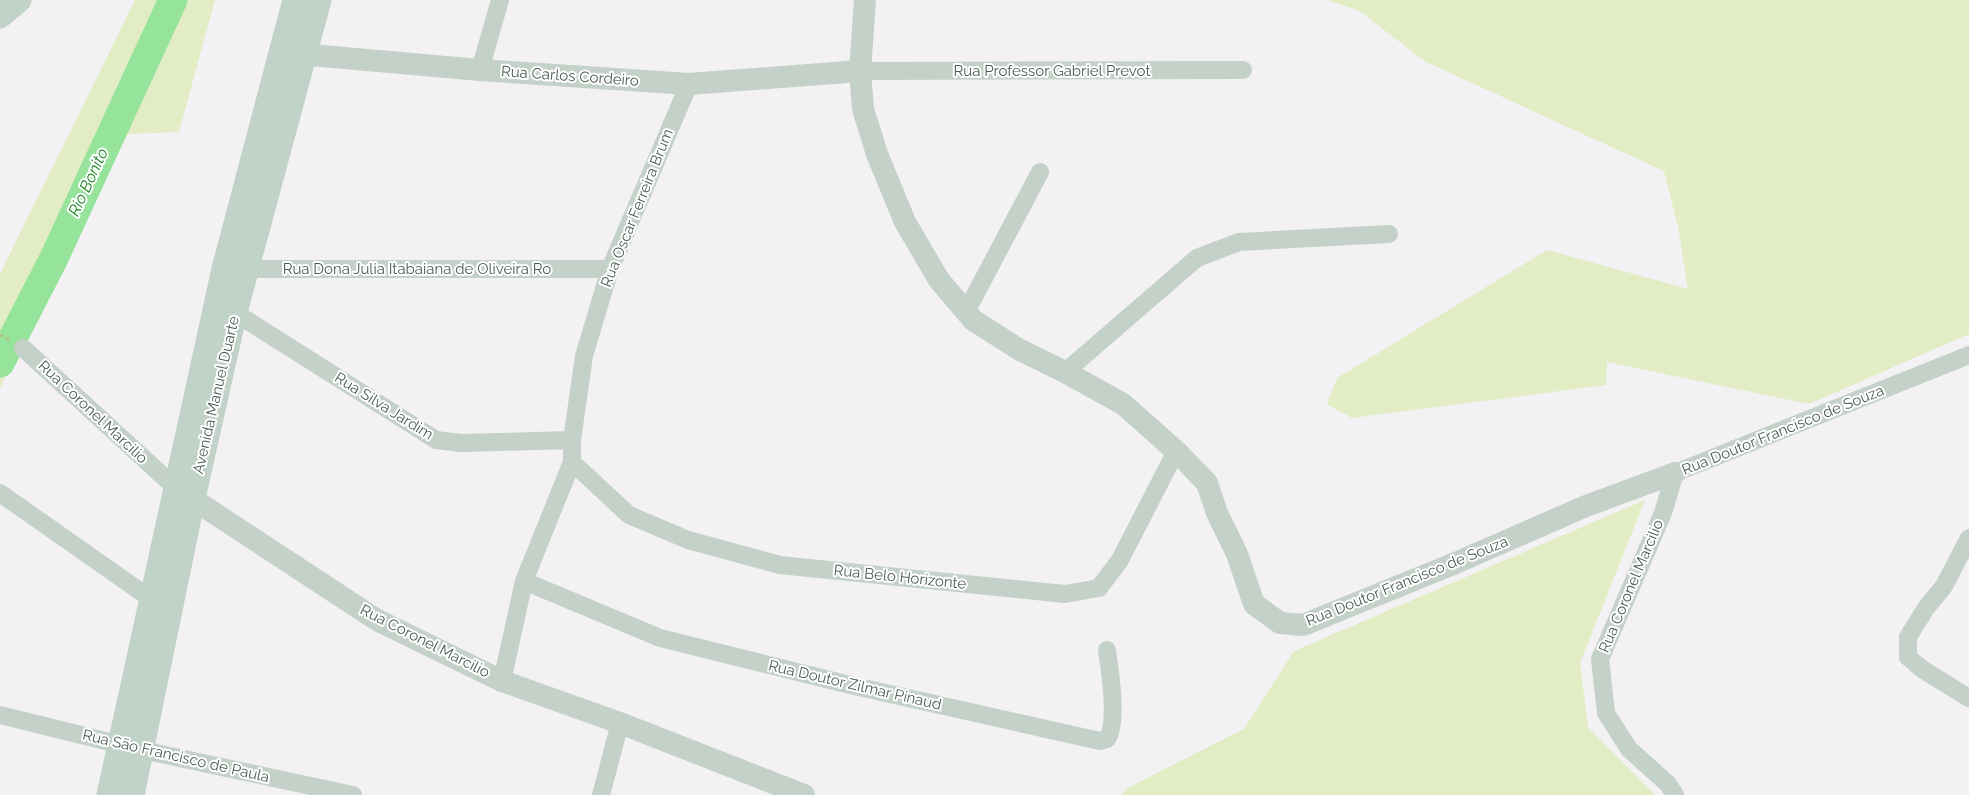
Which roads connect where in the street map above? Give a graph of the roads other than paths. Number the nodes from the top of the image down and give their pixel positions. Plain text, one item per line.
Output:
1 (19, 0) edge
2 (295, 0) edge
3 (319, 0) edge
4 (500, 0) edge
5 (865, 0) edge
6 (0, 16) edge
7 (292, 54) junction
8 (480, 70) junction
9 (1243, 70) dead end
10 (860, 72) junction
11 (689, 84) junction
12 (1040, 172) dead end
13 (1389, 234) dead end
14 (235, 269) junction
15 (610, 269) junction
16 (226, 306) junction
17 (966, 312) junction
18 (23, 348) dead end
19 (1969, 356) edge
20 (1065, 372) junction
21 (572, 440) junction
22 (1176, 451) junction
23 (572, 462) junction
24 (1675, 473) junction
25 (0, 492) edge
26 (184, 493) junction
27 (1969, 538) edge
28 (524, 582) junction
29 (151, 599) junction
30 (1107, 650) dead end
31 (502, 681) junction
32 (1969, 698) edge
33 (0, 715) edge
34 (620, 723) junction
35 (131, 747) junction
36 (109, 795) edge
37 (132, 795) edge
38 (353, 795) edge
39 (601, 795) edge
40 (804, 795) edge
41 (1675, 795) edge

1 - 6 main road
2 - 7 main road, Avenida Manuel Duarte
3 - 7 main road, Avenida Manuel Duarte
4 - 8 street
5 - 10 street, Rua Doutor Francisco de Souza
7 - 8 street, Rua Carlos Cordeiro
7 - 14 main road, Avenida Manuel Duarte
8 - 11 street, Rua Carlos Cordeiro
9 - 10 street, Rua Professor Gabriel Prevot
10 - 11 street, Rua Carlos Cordeiro
10 - 17 street, Rua Doutor Francisco de Souza
11 - 15 street, Rua Oscar Ferreira Brum
12 - 17 street
13 - 20 street
14 - 15 street, Rua Dona Julia Itabaiana de Oliveira Ro
14 - 16 main road, Avenida Manuel Duarte
15 - 21 street, Rua Oscar Ferreira Brum
16 - 21 street, Rua Silva Jardim
16 - 26 main road, Avenida Manuel Duarte
17 - 20 street, Rua Doutor Francisco de Souza
18 - 26 street, Rua Coronel Marcilio
19 - 24 street, Rua Doutor Francisco de Souza
20 - 22 street, Rua Doutor Francisco de Souza
21 - 23 street, Rua Oscar Ferreira Brum
22 - 23 street, Rua Belo Horizonte
22 - 24 street, Rua Doutor Francisco de Souza
23 - 28 street, Rua Oscar Ferreira Brum
24 - 41 street, Rua Coronel Marcilio
25 - 29 street
26 - 29 main road, Avenida Manuel Duarte
26 - 31 street, Rua Coronel Marcilio
26 - 35 main road, Avenida Manuel Duarte
27 - 32 street
28 - 30 street, Rua Doutor Zilmar Pinaud
28 - 31 street, Rua Oscar Ferreira Brum
29 - 35 main road, Avenida Manuel Duarte
31 - 34 street, Rua Coronel Marcilio
33 - 35 street, Rua São Francisco de Paula
34 - 39 street
34 - 40 street, Rua Coronel Marcilio
35 - 36 main road, Avenida Manuel Duarte
35 - 37 main road, Avenida Manuel Duarte
35 - 38 street, Rua São Francisco de Paula

